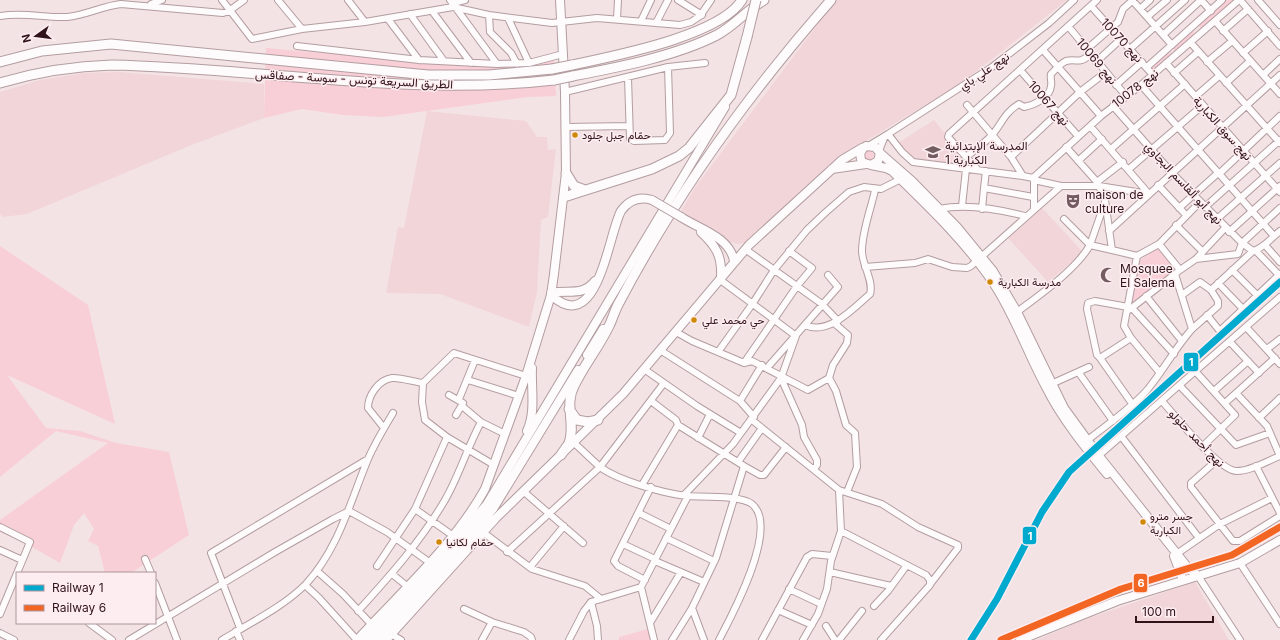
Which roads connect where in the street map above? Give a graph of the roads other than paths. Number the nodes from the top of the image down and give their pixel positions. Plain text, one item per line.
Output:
1 (162, 0) edge
2 (222, 0) edge
3 (244, 0) edge
4 (278, 0) edge
5 (348, 0) edge
6 (465, 0) edge
7 (560, 0) edge
8 (618, 0) edge
9 (668, 0) edge
10 (678, 0) edge
11 (711, 0) edge
12 (742, 0) edge
13 (756, 0) edge
14 (764, 0) edge
15 (831, 0) edge
16 (1074, 0) edge
17 (1097, 0) edge
18 (1132, 0) edge
19 (1150, 0) edge
20 (1167, 0) edge
21 (1185, 0) edge
22 (1201, 0) edge
23 (1222, 0) edge
24 (1239, 0) edge
25 (1258, 0) edge
26 (1268, 0) edge
27 (648, 1) edge
28 (688, 2) edge
29 (453, 3) edge
30 (148, 5) junction
31 (1262, 5) junction
32 (1091, 6) junction
33 (1176, 8) junction
34 (1140, 9) junction
35 (1248, 9) junction
36 (229, 11) junction
37 (432, 11) junction
38 (1211, 11) junction
39 (410, 14) junction
40 (489, 15) junction
41 (702, 15) junction
42 (0, 16) edge
43 (1184, 16) junction
44 (1147, 17) junction
45 (508, 18) junction
46 (388, 19) junction
47 (617, 19) junction
48 (641, 21) junction
49 (1215, 21) junction
50 (365, 22) junction
51 (561, 23) junction
52 (656, 23) junction
53 (1195, 25) junction
54 (1280, 25) edge
55 (1068, 26) junction
56 (1155, 26) junction
57 (1111, 28) junction
58 (302, 29) junction
59 (1223, 30) junction
60 (1268, 31) junction
61 (1202, 32) junction
62 (1163, 35) junction
63 (1122, 39) junction
64 (1232, 42) junction
65 (1191, 43) junction
66 (1172, 45) junction
67 (297, 46) dead end
68 (1280, 46) edge
69 (1131, 48) junction
70 (1087, 49) junction
71 (1043, 50) junction
72 (1198, 52) junction
73 (1243, 53) junction
74 (563, 54) junction
75 (1090, 55) junction
76 (1280, 59) edge
77 (419, 60) junction
78 (444, 61) junction
79 (1250, 61) junction
80 (0, 62) edge
81 (1096, 62) junction
82 (1142, 62) junction
83 (1207, 62) junction
84 (471, 63) junction
85 (528, 63) junction
86 (705, 63) dead end
87 (496, 64) junction
88 (517, 64) junction
89 (1166, 64) junction
90 (1058, 67) junction
91 (1147, 67) junction
92 (668, 68) junction
93 (1020, 70) junction
94 (1106, 72) junction
95 (1174, 73) junction
96 (1153, 75) junction
97 (1263, 75) junction
98 (1280, 75) edge
99 (1219, 76) junction
100 (628, 78) junction
101 (0, 83) edge
102 (1226, 83) junction
103 (1270, 83) junction
104 (1185, 84) junction
105 (1116, 85) junction
106 (1141, 85) junction
107 (565, 92) junction
108 (1080, 92) junction
109 (1280, 94) edge
110 (732, 95) junction
111 (1126, 96) junction
112 (1196, 96) junction
113 (1043, 97) junction
114 (967, 105) dead end
115 (1203, 105) junction
116 (1113, 106) junction
117 (1160, 106) junction
118 (1247, 106) junction
119 (974, 113) junction
120 (1059, 113) junction
121 (1101, 116) junction
122 (1280, 116) edge
123 (629, 126) junction
124 (1090, 126) junction
125 (1178, 126) junction
126 (566, 127) junction
127 (1222, 127) junction
128 (1133, 128) junction
129 (1267, 128) junction
130 (887, 135) junction
131 (992, 135) junction
132 (1078, 136) junction
133 (1102, 139) junction
134 (1279, 141) edge
135 (866, 147) junction
136 (1066, 147) junction
137 (1111, 149) junction
138 (1152, 149) junction
139 (1198, 150) junction
140 (1244, 150) junction
141 (879, 152) junction
142 (966, 157) junction
143 (1011, 157) junction
144 (1078, 161) junction
145 (1123, 162) junction
146 (1254, 163) junction
147 (1280, 163) edge
148 (868, 165) junction
149 (832, 169) junction
150 (966, 169) junction
151 (978, 170) junction
152 (1129, 170) junction
153 (986, 171) junction
154 (1172, 173) junction
155 (1218, 173) junction
156 (566, 174) junction
157 (1023, 176) junction
158 (1266, 176) junction
159 (1033, 179) junction
160 (901, 180) junction
161 (1098, 184) junction
162 (1158, 185) junction
163 (1061, 186) junction
164 (1229, 186) junction
165 (984, 188) junction
166 (1279, 189) edge
167 (585, 190) junction
168 (876, 190) junction
169 (1149, 194) junction
170 (1194, 195) junction
171 (564, 197) junction
172 (1033, 197) junction
173 (1241, 199) junction
174 (1105, 200) junction
175 (1200, 202) junction
176 (962, 206) junction
177 (982, 208) junction
178 (1034, 208) junction
179 (1179, 208) junction
180 (1205, 208) junction
181 (1280, 208) edge
182 (939, 209) junction
183 (1252, 211) junction
184 (1186, 215) junction
185 (1025, 216) junction
186 (1064, 219) dead end
187 (1217, 219) junction
188 (691, 224) junction
189 (1263, 224) junction
190 (1176, 225) junction
191 (1227, 230) junction
192 (1109, 231) junction
193 (1280, 231) edge
194 (1274, 236) junction
195 (724, 243) junction
196 (1242, 243) junction
197 (1159, 244) junction
198 (1090, 245) junction
199 (747, 247) junction
200 (1258, 249) junction
201 (1112, 250) junction
202 (789, 251) junction
203 (718, 252) junction
204 (1203, 252) junction
205 (1137, 256) junction
206 (979, 258) junction
207 (1196, 259) junction
208 (733, 262) junction
209 (1280, 262) edge
210 (865, 266) junction
211 (774, 270) junction
212 (1232, 270) junction
213 (1177, 272) junction
214 (554, 274) junction
215 (600, 274) junction
216 (1280, 274) edge
217 (828, 275) dead end
218 (720, 278) junction
219 (1218, 283) junction
220 (797, 286) junction
221 (566, 290) junction
222 (1211, 290) junction
223 (551, 294) junction
224 (1182, 294) junction
225 (1146, 296) junction
226 (1258, 296) junction
227 (1280, 297) edge
228 (619, 302) junction
229 (753, 303) junction
230 (822, 304) junction
231 (1129, 309) junction
232 (1243, 309) junction
233 (1017, 312) junction
234 (1207, 315) junction
235 (774, 319) junction
236 (836, 322) junction
237 (805, 325) junction
238 (1246, 327) junction
239 (1192, 329) junction
240 (676, 332) junction
241 (796, 336) junction
242 (1131, 338) junction
243 (1280, 339) edge
244 (1182, 341) junction
245 (1230, 342) junction
246 (1267, 349) junction
247 (660, 350) junction
248 (718, 352) junction
249 (1174, 354) junction
250 (532, 358) junction
251 (1100, 358) junction
252 (1275, 358) junction
253 (475, 360) junction
254 (1248, 361) junction
255 (744, 363) junction
256 (1280, 364) edge
257 (764, 366) junction
258 (1090, 367) dead end
259 (644, 369) junction
260 (1196, 372) junction
261 (1079, 373) junction
262 (1160, 373) junction
263 (1259, 373) junction
264 (526, 376) junction
265 (782, 377) junction
266 (828, 378) junction
267 (468, 380) junction
268 (423, 383) junction
269 (664, 383) junction
270 (1048, 385) junction
271 (1180, 386) junction
272 (1214, 391) junction
273 (1236, 393) junction
274 (449, 395) dead end
275 (519, 396) junction
276 (1280, 398) edge
277 (459, 399) junction
278 (651, 401) junction
279 (740, 401) junction
280 (1162, 401) junction
281 (1226, 403) junction
282 (1133, 405) junction
283 (462, 406) junction
284 (569, 409) junction
285 (393, 413) dead end
286 (710, 414) junction
287 (456, 415) dead end
288 (753, 418) junction
289 (1259, 418) junction
290 (598, 420) junction
291 (1114, 421) junction
292 (481, 422) junction
293 (678, 425) junction
294 (384, 428) junction
295 (762, 428) junction
296 (1220, 430) junction
297 (1270, 432) junction
298 (741, 433) junction
299 (505, 434) junction
300 (1121, 436) junction
301 (447, 438) junction
302 (698, 438) junction
303 (573, 442) junction
304 (1087, 444) junction
305 (1203, 446) junction
306 (786, 447) junction
307 (466, 450) junction
308 (561, 455) junction
309 (724, 455) junction
310 (1096, 456) junction
311 (1280, 456) edge
312 (368, 458) junction
313 (515, 458) junction
314 (1216, 461) junction
315 (741, 464) junction
316 (494, 466) junction
317 (1256, 466) junction
318 (600, 467) junction
319 (814, 469) junction
320 (642, 485) junction
321 (651, 487) junction
322 (839, 490) junction
323 (523, 491) junction
324 (847, 492) junction
325 (686, 496) junction
326 (1272, 498) junction
327 (734, 499) junction
328 (415, 509) junction
329 (349, 511) junction
330 (639, 513) junction
331 (550, 514) junction
332 (1280, 515) edge
333 (432, 520) junction
334 (1220, 524) junction
335 (564, 526) junction
336 (0, 528) edge
337 (671, 529) junction
338 (841, 531) junction
339 (484, 533) junction
340 (452, 535) junction
341 (666, 538) junction
342 (1199, 538) junction
343 (396, 539) junction
344 (1279, 541) edge
345 (583, 543) dead end
346 (624, 544) junction
347 (412, 549) junction
348 (0, 550) edge
349 (507, 552) junction
350 (1178, 553) junction
351 (832, 556) junction
352 (146, 559) dead end
353 (22, 560) junction
354 (655, 560) junction
355 (714, 561) junction
356 (429, 562) junction
357 (1240, 563) junction
358 (907, 565) junction
359 (377, 566) dead end
360 (530, 568) junction
361 (317, 571) junction
362 (18, 572) edge
363 (151, 572) edge
364 (681, 572) junction
365 (830, 572) junction
366 (392, 574) junction
367 (1198, 576) junction
368 (16, 577) edge
369 (645, 580) junction
370 (1183, 580) junction
371 (704, 582) junction
372 (931, 583) junction
373 (222, 584) junction
374 (304, 585) junction
375 (156, 586) edge
376 (407, 586) junction
377 (891, 586) junction
378 (641, 587) junction
379 (789, 589) junction
380 (601, 599) junction
381 (421, 601) junction
382 (591, 602) junction
383 (821, 604) junction
384 (874, 606) dead end
385 (692, 608) junction
386 (464, 609) dead end
387 (778, 610) junction
388 (358, 611) junction
389 (862, 611) dead end
390 (0, 614) edge
391 (168, 616) junction
392 (492, 622) junction
393 (156, 623) edge
394 (650, 623) junction
395 (90, 624) edge
396 (155, 624) edge
397 (371, 624) junction
398 (1280, 624) edge
399 (812, 625) junction
400 (389, 626) junction
401 (826, 626) dead end
402 (238, 630) junction
403 (0, 633) edge
404 (103, 637) edge
405 (388, 637) edge
406 (14, 640) edge
407 (112, 640) edge
408 (129, 640) edge
409 (178, 640) edge
410 (222, 640) edge
411 (240, 640) edge
412 (357, 640) edge
413 (366, 640) edge
414 (376, 640) edge
415 (401, 640) edge
416 (482, 640) edge
417 (532, 640) edge
418 (568, 640) edge
419 (598, 640) edge
420 (654, 640) edge
421 (672, 640) edge
422 (704, 640) edge
423 (719, 640) edge
424 (762, 640) edge
425 (803, 640) edge
426 (835, 640) edge
427 (839, 640) edge
428 (881, 640) edge
429 (1020, 640) edge
430 (1240, 640) edge

1 - 30 street
2 - 36 street
3 - 36 street
4 - 58 street
5 - 50 street
6 - 29 street
7 - 51 main road
8 - 47 street
9 - 52 street
10 - 28 street
11 - 41 street
12 - 80 highway, الطريق السريعة تونس - سوسة - صفاقس, bridge
13 - 110 highway, bridge
14 - 101 highway, الطريق السريعة تونس - سوسة - صفاقس, bridge
15 - 228 highway
16 - 130 street, نهج علي باي
17 - 32 street
18 - 34 street
18 - 57 street
19 - 34 street
20 - 44 street
21 - 33 street
22 - 38 street
22 - 43 street
23 - 38 street
24 - 35 street
24 - 49 street, نهج 10078
25 - 31 street
26 - 31 street
27 - 48 street
28 - 41 street
29 - 37 street
29 - 40 street
29 - 87 street
30 - 36 street
30 - 42 street
31 - 54 street
32 - 55 street
32 - 57 street, نهج 10070
33 - 43 street
33 - 56 street
34 - 44 street
35 - 59 street
35 - 60 street
36 - 58 street
37 - 39 street
37 - 84 street
38 - 53 street
39 - 46 street
39 - 78 street
40 - 45 street
40 - 88 street
41 - 52 street
43 - 62 street
44 - 56 street
45 - 51 street
45 - 85 street
46 - 50 street
46 - 77 street
47 - 48 street
47 - 51 street
48 - 52 street
49 - 59 street
49 - 61 street, نهج 10078
50 - 58 street
51 - 74 main road
53 - 61 street
53 - 66 street
55 - 70 street, نهج 10069
55 - 71 street
56 - 62 street
56 - 69 street
57 - 63 street, نهج 10070
57 - 70 street
59 - 64 street
60 - 68 street
60 - 73 street
61 - 65 street, نهج 10078
62 - 66 street
63 - 69 street, نهج 10070
63 - 81 street
64 - 73 street
64 - 83 street
65 - 72 street
65 - 89 street, نهج 10078
66 - 91 street
67 - 77 street
69 - 82 street, نهج 10070
70 - 75 street, نهج 10069
71 - 90 street
71 - 93 street
72 - 83 street
72 - 95 street
73 - 79 street
74 - 85 street
74 - 107 main road
75 - 81 street, نهج 10069
75 - 90 street
76 - 97 street
77 - 78 street
78 - 84 street
79 - 97 street
79 - 102 street
81 - 94 street, نهج 10069
82 - 91 street, نهج 10070
82 - 105 street
83 - 99 street
84 - 87 street
85 - 88 street
86 - 92 street
87 - 88 street
89 - 95 street, نهج سوق الكبارية
89 - 96 street, نهج 10078
90 - 108 street
90 - 113 street
91 - 96 street, نهج 10070
92 - 100 street
92 - 123 street
93 - 113 street, نهج 10067
93 - 119 street
94 - 105 street, نهج 10069
94 - 108 street
95 - 104 street, نهج سوق الكبارية
96 - 106 street, نهج 10078
97 - 103 street
98 - 103 street
99 - 102 street
99 - 112 street
100 - 107 street
100 - 123 street
102 - 118 street
103 - 109 street
103 - 118 street
104 - 112 street, نهج سوق الكبارية
104 - 117 street
105 - 111 street, نهج 10069
106 - 111 street, نهج 10078
106 - 117 street
107 - 126 main road
108 - 120 street
108 - 121 street
110 - 167 highway
110 - 313 main road
111 - 116 street, نهج 10078
112 - 115 street, نهج سوق الكبارية
113 - 120 street, نهج 10067
113 - 131 street
114 - 119 street
115 - 125 street
115 - 127 street, نهج سوق الكبارية
116 - 121 street, نهج 10078
116 - 128 street, نهج أبو ألقاسم البجاوي
117 - 125 street
117 - 128 street
118 - 127 street
118 - 129 street
119 - 131 street
119 - 142 street
120 - 132 street, نهج 10067
120 - 143 street
121 - 124 street, نهج 10078
122 - 129 street
123 - 126 street
124 - 132 street, نهج 10078
124 - 133 street
125 - 138 street
125 - 139 street
126 - 156 main road
127 - 139 street
127 - 140 street, نهج سوق الكبارية
128 - 137 street
128 - 138 street, نهج أبو ألقاسم البجاوي
129 - 134 street
129 - 140 street
130 - 135 street, نهج علي باي
130 - 141 street
130 - 150 street
131 - 142 street
131 - 143 street
132 - 136 street, نهج 10078
133 - 137 street
133 - 144 street
134 - 146 street
135 - 141 main road
135 - 148 main road
135 - 149 main road
136 - 144 street
136 - 159 street, نهج 10078
137 - 145 street
138 - 152 street
138 - 154 street, نهج أبو ألقاسم البجاوي
139 - 154 street
139 - 155 street
140 - 146 street, نهج سوق الكبارية
140 - 155 street
141 - 148 main road
141 - 182 main road
142 - 151 street
143 - 157 street
144 - 161 street
145 - 152 street
145 - 161 street
146 - 158 street, نهج سوق الكبارية
146 - 164 street
147 - 158 street
148 - 149 main road
148 - 160 main road
149 - 199 main road
150 - 151 street
150 - 176 street
151 - 153 street
152 - 169 street
153 - 157 street
153 - 165 street
154 - 162 street
154 - 170 street, نهج أبو ألقاسم البجاوي
155 - 164 street
155 - 170 street
156 - 167 highway
156 - 171 main road
157 - 159 street
158 - 166 street, نهج سوق الكبارية
158 - 173 street
159 - 163 street
159 - 172 street
160 - 168 street
160 - 206 main road
161 - 163 street
161 - 169 street
161 - 174 street
162 - 169 street
162 - 179 street
163 - 178 street
164 - 173 street
164 - 180 street
165 - 172 street
165 - 177 street
166 - 183 street
167 - 171 highway
168 - 202 street
168 - 210 street
169 - 192 street
170 - 175 street, نهج أبو ألقاسم البجاوي
170 - 179 street
171 - 214 main road
172 - 178 street
173 - 183 street
173 - 187 street
174 - 192 street
174 - 198 street
175 - 180 street, نهج أبو ألقاسم البجاوي
175 - 184 street
176 - 177 street
176 - 182 street
177 - 185 street
178 - 185 street
179 - 184 street
180 - 187 street, نهج أبو ألقاسم البجاوي
181 - 189 street
182 - 206 main road
183 - 189 street
183 - 191 street
184 - 190 street
185 - 206 street
186 - 198 street
187 - 191 street, نهج أبو ألقاسم البجاوي
188 - 195 main road
188 - 203 main road
188 - 215 main road, bridge
189 - 194 street
189 - 196 street
190 - 197 street
190 - 204 street
191 - 196 street, نهج أبو ألقاسم البجاوي
191 - 204 street
192 - 201 street
193 - 194 street
194 - 200 street
195 - 199 main road
195 - 208 main road
196 - 200 street, نهج أبو ألقاسم البجاوي
196 - 207 street
197 - 205 street
197 - 213 street
198 - 201 street
198 - 233 street
199 - 208 main road
199 - 211 street
200 - 209 street
200 - 212 street
200 - 216 street
201 - 205 street
202 - 211 street
202 - 220 street
203 - 208 main road
203 - 218 main road
204 - 207 street
205 - 231 street
206 - 210 street
206 - 233 main road
206 - 270 main road
207 - 213 street
208 - 218 main road
210 - 236 street
211 - 220 street
211 - 229 street
212 - 219 street
212 - 226 street
213 - 224 street
213 - 225 street
214 - 221 main road
214 - 223 main road
215 - 221 main road
215 - 223 main road
216 - 226 street
217 - 230 street
218 - 229 street
218 - 240 main road
219 - 222 street
219 - 232 street
220 - 230 street
220 - 235 street
221 - 223 main road
222 - 224 street
222 - 234 street
223 - 250 main road
224 - 239 street
225 - 231 street
225 - 244 street
226 - 232 street
227 - 238 street
228 - 284 highway
228 - 400 main road
229 - 235 street
229 - 248 street
230 - 236 street
230 - 237 street
231 - 242 street
231 - 249 street
231 - 251 street
232 - 234 street
233 - 270 main road
234 - 239 street
235 - 241 street
235 - 255 street
236 - 237 street
236 - 266 street
237 - 241 street
238 - 245 street
238 - 246 street
239 - 244 street
240 - 247 main road
240 - 248 street
241 - 257 street
241 - 265 street
242 - 251 street
242 - 262 street
243 - 246 street
244 - 249 street
245 - 254 street
245 - 260 street
246 - 252 street
247 - 259 main road
247 - 279 street
248 - 255 street
249 - 262 street
250 - 264 main road
250 - 313 main road
251 - 282 street
252 - 256 street
252 - 263 street
253 - 264 street
253 - 267 street
253 - 268 street
254 - 263 street
254 - 272 street
255 - 257 street
257 - 265 street
257 - 279 street
258 - 261 street
259 - 269 street
259 - 290 main road
260 - 271 street
260 - 272 street
261 - 270 street
261 - 291 street
262 - 282 street
263 - 273 street
264 - 275 main road
265 - 266 street
265 - 288 street
265 - 319 street
266 - 324 street
267 - 275 street
267 - 277 street
268 - 294 street
268 - 301 street
269 - 278 street
269 - 286 street
270 - 304 main road
271 - 280 street
271 - 296 street
272 - 281 street
273 - 281 street
273 - 289 street
274 - 277 street
275 - 299 main road
276 - 289 street
277 - 283 street
278 - 293 street
278 - 318 street
279 - 288 street
280 - 300 street
280 - 305 street, نهج أحمد حلولو
281 - 296 street
282 - 291 street
283 - 287 street
283 - 292 street
284 - 290 highway
284 - 308 highway
285 - 294 street
286 - 298 street
286 - 302 street
288 - 295 street
288 - 298 street
289 - 297 street
290 - 303 main road
291 - 304 street
292 - 299 street
292 - 307 street
293 - 302 street
293 - 320 street
294 - 312 street
295 - 306 street
295 - 315 street
296 - 297 street
296 - 305 street
297 - 311 street
298 - 309 street
299 - 316 main road
300 - 310 street
300 - 342 street
301 - 307 street
301 - 328 street
302 - 309 street
303 - 308 main road
303 - 318 street
304 - 310 main road
305 - 314 street, نهج أحمد حلولو
306 - 315 street
306 - 319 street
307 - 316 street
307 - 333 street
308 - 323 main road
309 - 315 street
309 - 325 street
310 - 350 main road
310 - 370 main road
311 - 317 street, نهج أحمد حلولو
312 - 329 street
312 - 373 street
313 - 413 main road
314 - 317 street, نهج أحمد حلولو
314 - 334 street
315 - 327 street
316 - 340 main road
317 - 326 street
318 - 320 street
318 - 331 street
319 - 322 street
320 - 321 street
321 - 325 street
321 - 330 street
322 - 324 street
322 - 338 street
323 - 331 street
323 - 339 main road
324 - 372 street
325 - 327 street
325 - 337 street
326 - 332 street
326 - 334 street
327 - 355 street
327 - 423 street
328 - 333 street
328 - 343 street
329 - 343 street
329 - 361 street
329 - 373 street
330 - 337 street
330 - 346 street
331 - 335 street
331 - 349 street
332 - 334 street
333 - 340 street
333 - 347 street
334 - 342 street
335 - 345 street
335 - 360 street
336 - 353 street
337 - 341 street
338 - 351 street
338 - 358 street
339 - 349 street
339 - 381 main road
340 - 356 main road
341 - 354 street
341 - 355 street
342 - 350 street
343 - 347 street
343 - 359 street
344 - 357 main road
346 - 354 street
346 - 369 street
347 - 356 street
347 - 366 street
348 - 353 street
349 - 360 street
350 - 367 main road
351 - 365 street
351 - 379 street
352 - 363 street
353 - 362 street
354 - 364 street
354 - 369 street
355 - 371 street
356 - 376 main road
357 - 367 main road
357 - 398 street
358 - 372 street
358 - 377 street
360 - 380 street
361 - 374 street
361 - 388 street
364 - 371 street
364 - 394 street
365 - 377 street
365 - 383 street
366 - 376 street
366 - 388 street
367 - 370 main road
367 - 430 street
368 - 390 street
369 - 378 street
370 - 429 main road
371 - 385 street
372 - 428 street
373 - 391 street
373 - 402 street
374 - 402 street
374 - 412 street
375 - 391 street
376 - 397 main road
377 - 384 street
378 - 380 street
378 - 394 street
379 - 383 street
379 - 387 street
380 - 382 street
381 - 400 main road
381 - 405 main road
382 - 418 street
382 - 419 street
383 - 399 street
385 - 421 street
385 - 422 street
386 - 392 street
387 - 399 street
387 - 424 street
388 - 397 street
389 - 427 street
391 - 393 street
391 - 409 street
392 - 416 street
392 - 417 street
394 - 420 street
395 - 404 street
396 - 408 street
397 - 412 main road
399 - 425 street
400 - 414 main road
401 - 426 street
402 - 410 street
402 - 411 street
403 - 406 street
404 - 407 street
405 - 415 street

